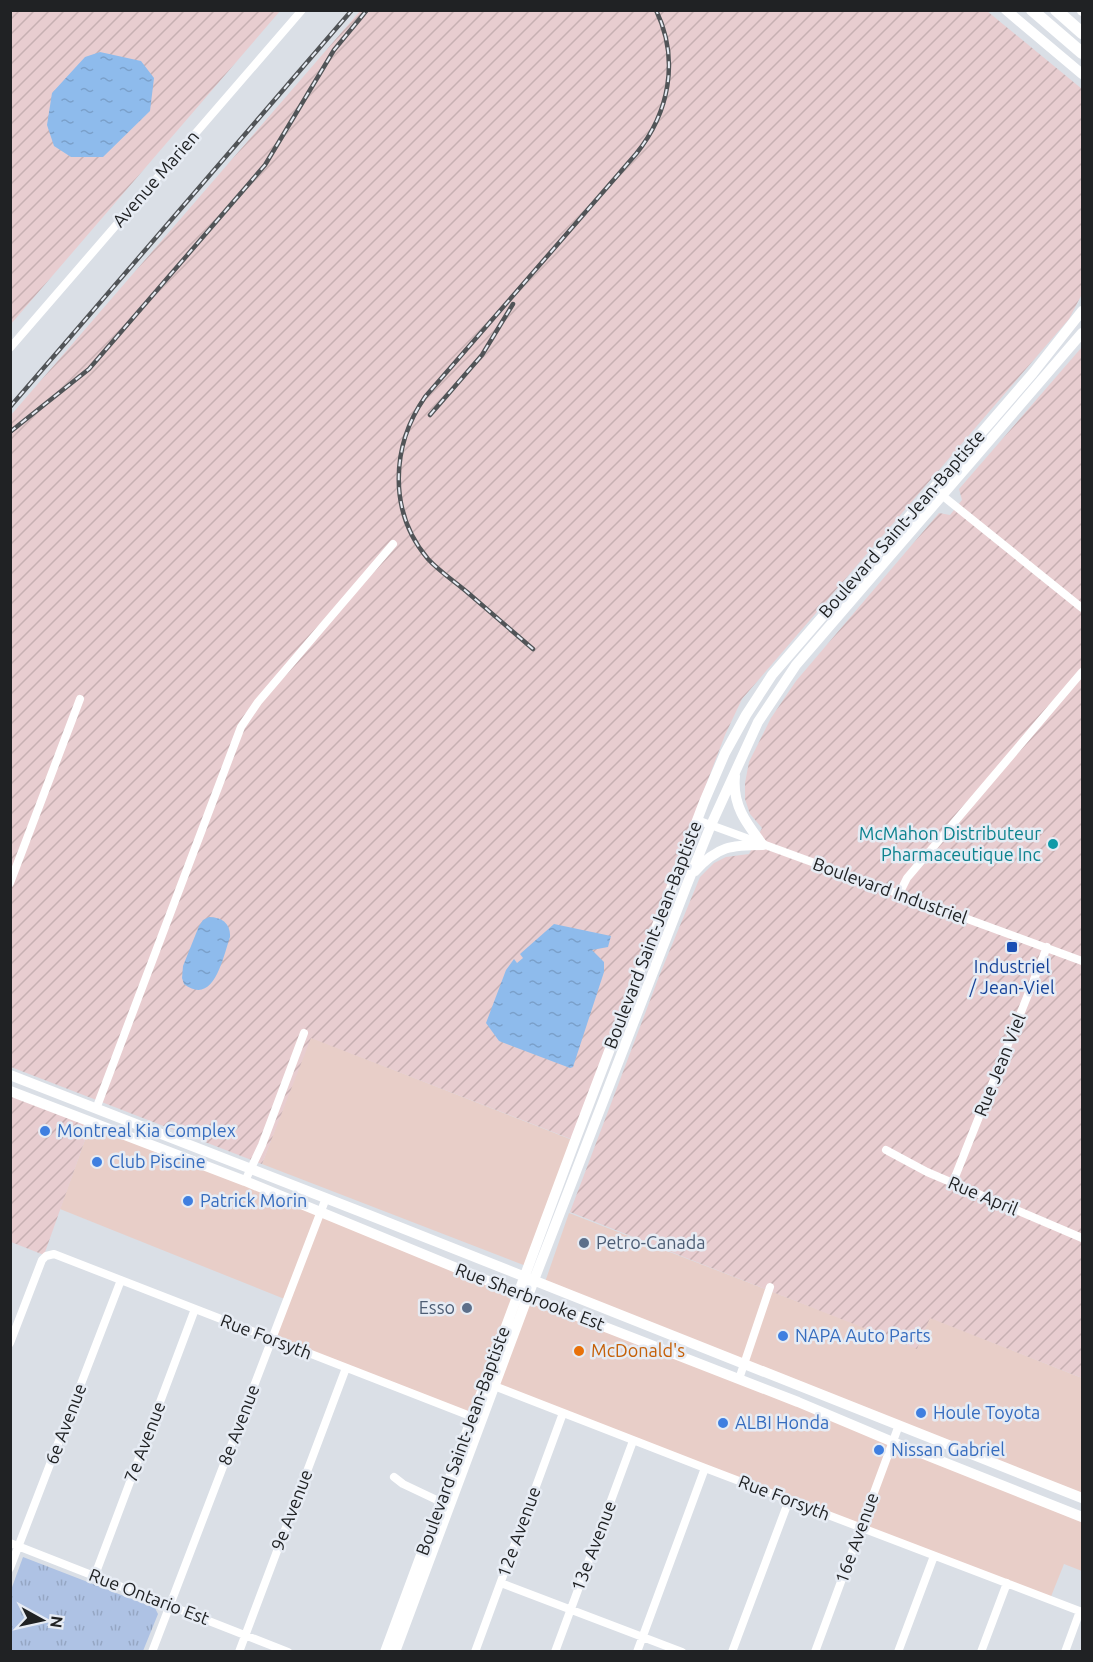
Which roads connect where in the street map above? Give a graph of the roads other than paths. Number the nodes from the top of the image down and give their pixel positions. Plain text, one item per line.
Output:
1 (302, 10) edge
2 (1006, 10) edge
3 (1032, 10) edge
4 (1056, 10) edge
5 (1083, 33) edge
6 (1083, 52) edge
7 (1083, 74) edge
8 (1083, 311) edge
9 (1083, 333) edge
10 (10, 348) edge
11 (938, 492) junction
12 (393, 544) dead end
13 (1083, 608) edge
14 (1083, 672) edge
15 (80, 699) dead end
16 (739, 761) junction
17 (697, 820) junction
18 (711, 825) junction
19 (764, 845) junction
20 (10, 883) edge
21 (686, 886) junction
22 (899, 894) junction
23 (1047, 947) junction
24 (1083, 961) edge
25 (638, 977) junction
26 (649, 982) junction
27 (304, 1034) dead end
28 (10, 1075) edge
29 (10, 1091) edge
30 (588, 1104) junction
31 (96, 1109) junction
32 (600, 1109) junction
33 (91, 1123) junction
34 (576, 1138) junction
35 (176, 1140) junction
36 (588, 1142) junction
37 (886, 1150) dead end
38 (207, 1152) junction
39 (170, 1154) junction
40 (203, 1166) junction
41 (250, 1169) junction
42 (245, 1182) junction
43 (953, 1182) junction
44 (326, 1198) junction
45 (320, 1212) junction
46 (417, 1234) junction
47 (1083, 1238) edge
48 (410, 1249) junction
49 (529, 1279) junction
50 (121, 1280) junction
51 (770, 1287) dead end
52 (523, 1295) junction
53 (195, 1309) junction
54 (666, 1332) junction
55 (272, 1340) junction
56 (10, 1343) edge
57 (660, 1347) junction
58 (744, 1363) junction
59 (346, 1368) junction
60 (738, 1378) junction
61 (490, 1384) junction
62 (804, 1388) junction
63 (798, 1402) junction
64 (850, 1406) junction
65 (563, 1413) junction
66 (477, 1419) junction
67 (844, 1421) junction
68 (899, 1425) junction
69 (633, 1441) junction
70 (893, 1442) junction
71 (705, 1468) junction
72 (394, 1477) dead end
73 (1083, 1498) edge
74 (789, 1500) junction
75 (445, 1504) junction
76 (1081, 1513) edge
77 (862, 1527) junction
78 (15, 1544) edge
79 (934, 1556) junction
80 (10, 1568) edge
81 (95, 1575) junction
82 (501, 1582) junction
83 (1007, 1583) junction
84 (170, 1605) junction
85 (571, 1608) junction
86 (1081, 1611) edge
87 (246, 1635) junction
88 (643, 1636) junction
89 (153, 1652) edge
90 (239, 1652) edge
91 (288, 1652) edge
92 (385, 1652) edge
93 (395, 1652) edge
94 (475, 1652) edge
95 (555, 1652) edge
96 (637, 1652) edge
97 (682, 1652) edge
98 (732, 1652) edge
99 (815, 1652) edge
100 (898, 1652) edge
101 (981, 1652) edge
102 (1065, 1652) edge

1 - 10 street, Avenue Marien
2 - 7 main road
3 - 6 highway
4 - 5 highway
8 - 11 main road, Boulevard Saint-Jean-Baptiste
9 - 11 main road, Boulevard Saint-Jean-Baptiste
11 - 13 street
11 - 16 main road, Boulevard Saint-Jean-Baptiste
11 - 17 main road, Boulevard Saint-Jean-Baptiste
12 - 31 street
14 - 22 street
15 - 20 street
16 - 18 main road, Boulevard Saint-Jean-Baptiste
16 - 19 main road
17 - 18 street, Boulevard Industriel
17 - 25 main road, Boulevard Saint-Jean-Baptiste
18 - 19 street, Boulevard Industriel
18 - 21 main road, Boulevard Saint-Jean-Baptiste
19 - 21 main road
19 - 22 street, Boulevard Industriel
21 - 26 main road, Boulevard Saint-Jean-Baptiste
22 - 23 street, Boulevard Industriel
23 - 24 street, Boulevard Industriel
23 - 43 street, Rue Jean Viel
25 - 26 main road
25 - 30 main road, Boulevard Saint-Jean-Baptiste
26 - 32 main road, Boulevard Saint-Jean-Baptiste
27 - 41 street
28 - 31 main road, Rue Sherbrooke Est
29 - 33 main road, Rue Sherbrooke Est
30 - 32 main road
30 - 34 main road, Boulevard Saint-Jean-Baptiste
31 - 33 main road
31 - 35 main road, Rue Sherbrooke Est
32 - 36 main road, Boulevard Saint-Jean-Baptiste
33 - 39 main road, Rue Sherbrooke Est
34 - 36 main road
34 - 49 main road, Boulevard Saint-Jean-Baptiste
35 - 38 main road, Rue Sherbrooke Est
35 - 39 main road
36 - 49 main road, Boulevard Saint-Jean-Baptiste
37 - 43 street, Rue April
38 - 40 main road
38 - 41 main road, Rue Sherbrooke Est
39 - 40 main road, Rue Sherbrooke Est
40 - 42 main road, Rue Sherbrooke Est
41 - 42 street
41 - 44 main road, Rue Sherbrooke Est
42 - 45 main road, Rue Sherbrooke Est
43 - 47 street, Rue April
44 - 45 street, 8e Avenue
44 - 46 main road, Rue Sherbrooke Est
45 - 48 main road, Rue Sherbrooke Est
45 - 55 street, 8e Avenue
46 - 48 main road
46 - 49 main road, Rue Sherbrooke Est
48 - 52 main road, Rue Sherbrooke Est
49 - 52 main road, Boulevard Saint-Jean-Baptiste
49 - 54 main road, Rue Sherbrooke Est
50 - 53 street, Rue Forsyth
50 - 56 street, Rue Forsyth
50 - 78 street, 6e Avenue
51 - 58 street
52 - 57 main road, Rue Sherbrooke Est
52 - 61 main road, Boulevard Saint-Jean-Baptiste
53 - 55 street, Rue Forsyth
53 - 81 street, 7e Avenue
54 - 57 main road
54 - 58 main road, Rue Sherbrooke Est
55 - 59 street, Rue Forsyth
55 - 84 street, 8e Avenue
57 - 60 main road, Rue Sherbrooke Est
58 - 60 street
58 - 62 main road, Rue Sherbrooke Est
59 - 66 street, Rue Forsyth
59 - 87 street, 9e Avenue
60 - 63 main road, Rue Sherbrooke Est
61 - 65 street, Rue Forsyth
61 - 66 main road, Boulevard Saint-Jean-Baptiste
62 - 63 main road
62 - 64 main road, Rue Sherbrooke Est
63 - 67 main road, Rue Sherbrooke Est
64 - 67 main road
64 - 68 main road, Rue Sherbrooke Est
65 - 69 street, Rue Forsyth
65 - 82 street, 12e Avenue
66 - 75 main road, Boulevard Saint-Jean-Baptiste
67 - 70 main road, Rue Sherbrooke Est
68 - 70 street, 16e Avenue
68 - 73 main road, Rue Sherbrooke Est
69 - 71 street, Rue Forsyth
69 - 85 street, 13e Avenue
70 - 76 main road, Rue Sherbrooke Est
70 - 77 street, 16e Avenue
71 - 74 street, Rue Forsyth
71 - 88 street
72 - 75 street
74 - 77 street, Rue Forsyth
74 - 98 street
75 - 92 main road, Boulevard Saint-Jean-Baptiste
75 - 93 main road, Boulevard Saint-Jean-Baptiste
77 - 79 street, Rue Forsyth
77 - 99 street, 16e Avenue
78 - 80 street, 6e Avenue
78 - 81 street, Rue Ontario Est
79 - 83 street, Rue Forsyth
79 - 100 street
81 - 84 street, Rue Ontario Est
82 - 85 street
82 - 94 street, 12e Avenue
83 - 86 street, Rue Forsyth
83 - 101 street
84 - 87 street, Rue Ontario Est
84 - 89 street, 8e Avenue
85 - 88 street
85 - 95 street, 13e Avenue
86 - 102 street
87 - 90 street, 9e Avenue
87 - 91 street, Rue Ontario Est
88 - 96 street
88 - 97 street

